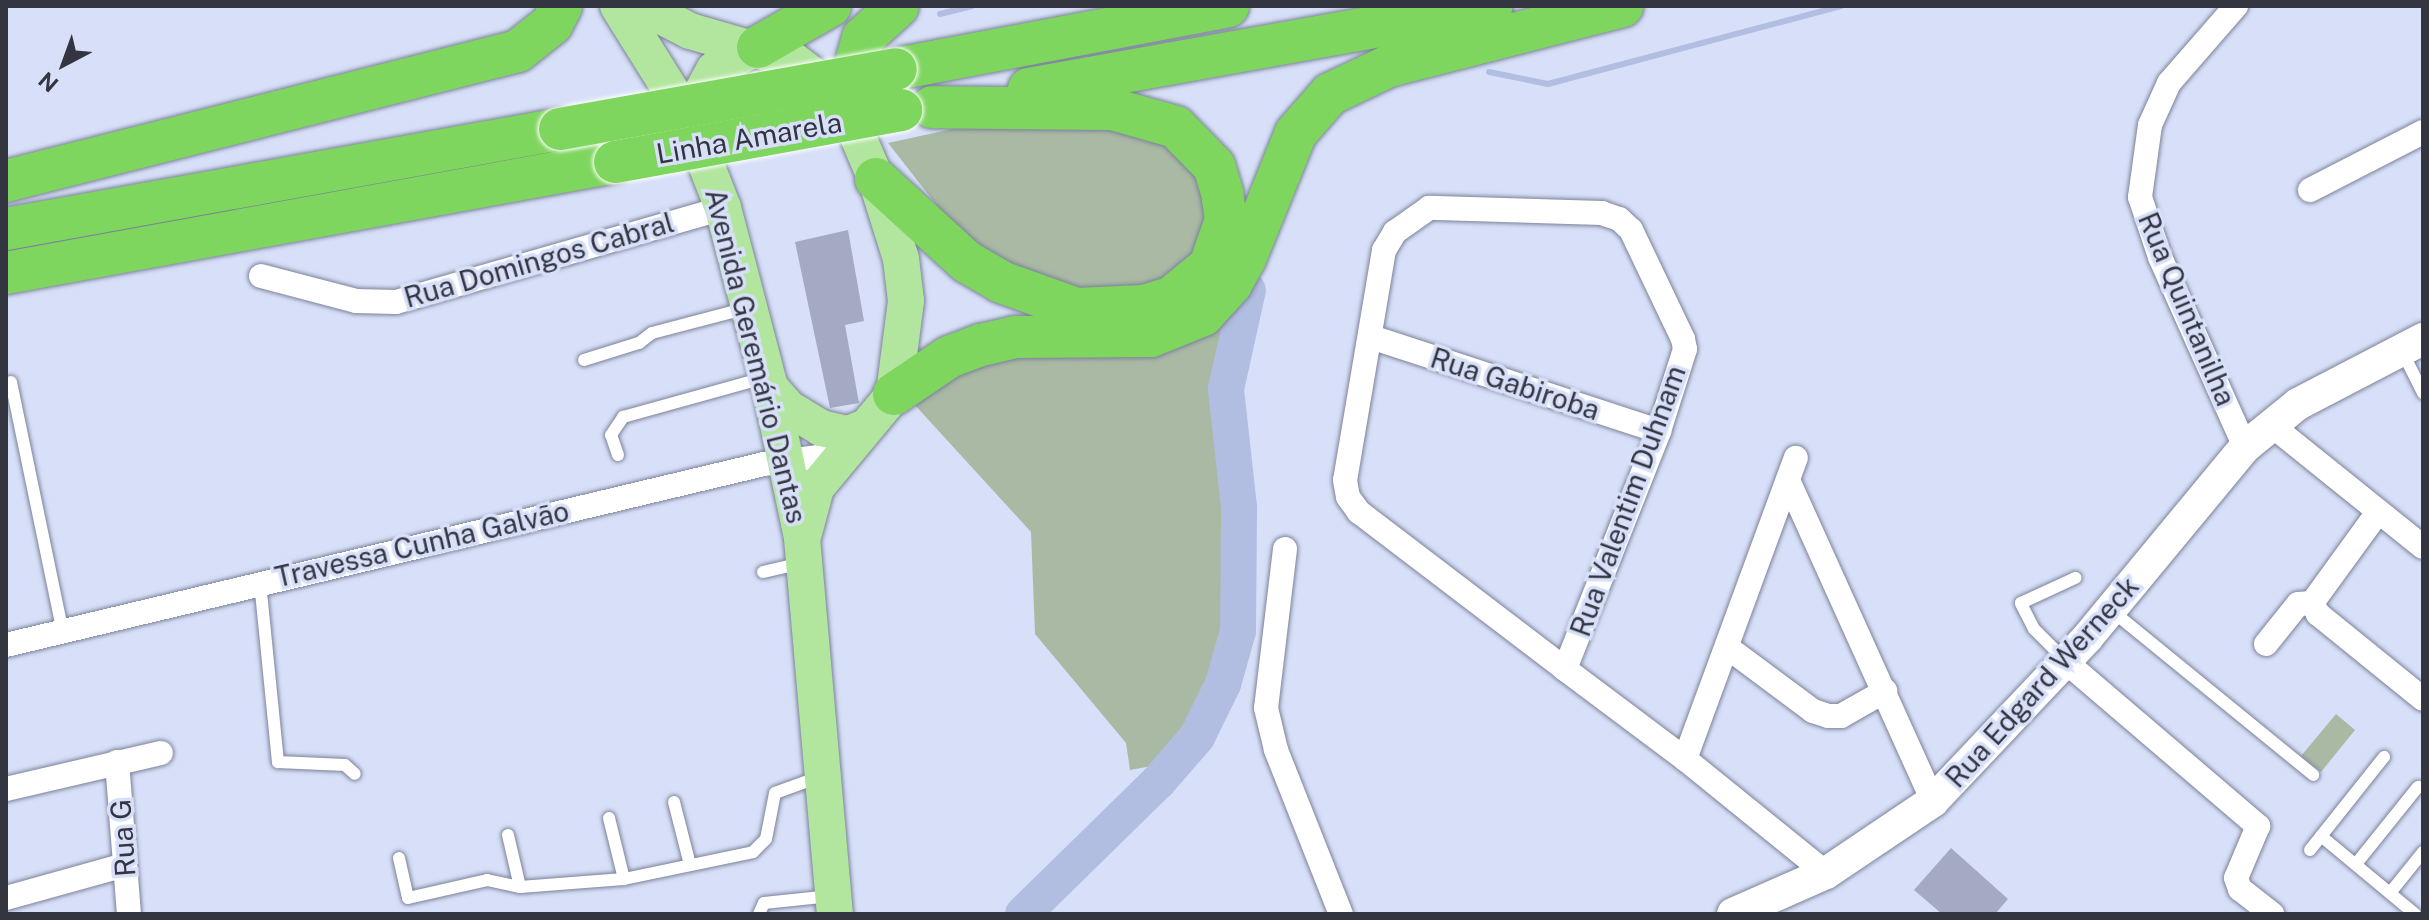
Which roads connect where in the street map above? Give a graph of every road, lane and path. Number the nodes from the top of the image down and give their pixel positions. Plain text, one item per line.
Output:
1 (561, 6) edge
2 (618, 6) edge
3 (642, 6) edge
4 (830, 6) edge
5 (898, 6) edge
6 (1228, 6) edge
7 (1492, 6) edge
8 (1622, 6) edge
9 (2236, 6) edge
10 (758, 47) junction
11 (844, 104) junction
12 (917, 108) junction
13 (688, 118) junction
14 (2423, 132) edge
15 (876, 179) junction
16 (6, 181) edge
17 (2310, 190) dead end
18 (723, 208) junction
19 (6, 229) edge
20 (6, 273) edge
21 (261, 276) dead end
22 (750, 308) junction
23 (1371, 337) junction
24 (2412, 345) edge
25 (584, 360) dead end
26 (11, 382) dead end
27 (769, 382) junction
28 (2423, 393) edge
29 (894, 394) junction
30 (2270, 424) junction
31 (1659, 431) junction
32 (852, 441) junction
33 (2245, 447) junction
34 (618, 455) dead end
35 (787, 463) junction
36 (2378, 512) junction
37 (2423, 547) edge
38 (1285, 549) dead end
39 (803, 550) junction
40 (763, 572) dead end
41 (2075, 578) dead end
42 (260, 582) junction
43 (2312, 603) junction
44 (2111, 609) junction
45 (63, 632) junction
46 (2266, 644) dead end
47 (6, 645) edge
48 (1727, 647) junction
49 (2066, 662) junction
50 (1565, 669) junction
51 (1885, 691) junction
52 (2423, 699) edge
53 (161, 753) dead end
54 (2384, 757) dead end
55 (1685, 759) junction
56 (117, 762) junction
57 (355, 774) dead end
58 (2313, 775) dead end
59 (821, 777) junction
60 (2418, 787) dead end
61 (6, 789) edge
62 (1933, 801) junction
63 (674, 802) dead end
64 (609, 818) dead end
65 (508, 835) dead end
66 (2321, 836) junction
67 (2310, 850) dead end
68 (2423, 852) edge
69 (399, 858) dead end
70 (2356, 864) junction
71 (125, 865) junction
72 (690, 865) junction
73 (1826, 873) junction
74 (624, 879) junction
75 (520, 887) junction
76 (2390, 893) junction
77 (6, 898) edge
78 (834, 905) edge
79 (129, 914) edge
80 (759, 914) edge
81 (1341, 914) edge
82 (1733, 914) edge
83 (2272, 914) edge
84 (2415, 914) edge

1 - 16 highway
2 - 13 main road, Avenida Geremário Dantas
3 - 10 main road
4 - 10 highway
5 - 11 highway
6 - 19 highway, Linha Amarela, bridge
7 - 12 highway, Linha Amarela
8 - 29 highway
9 - 33 street, Rua Quintanilha
10 - 11 main road
10 - 13 main road
11 - 15 main road
12 - 15 highway
12 - 20 highway, Linha Amarela, bridge
13 - 18 main road, Avenida Geremário Dantas
14 - 17 street
15 - 29 main road
18 - 21 street, Rua Domingos Cabral
18 - 22 main road, Avenida Geremário Dantas
22 - 25 lane
22 - 27 main road, Avenida Geremário Dantas
23 - 31 street, Rua Gabiroba
23 - 31 street, Rua Valentim Duhnam
23 - 50 street, Rua Valentim Duhnam
24 - 28 lane
24 - 30 street, Rua Edgard Werneck
26 - 45 lane
27 - 32 main road
27 - 34 lane
27 - 35 main road, Avenida Geremário Dantas
29 - 32 main road, Avenida Geremário Dantas
30 - 33 street, Rua Edgard Werneck
30 - 36 street
31 - 50 street, Rua Valentim Duhnam
32 - 35 street, Travessa Cunha Galvão
32 - 39 main road, Avenida Geremário Dantas
33 - 44 street, Rua Edgard Werneck
35 - 39 main road, Avenida Geremário Dantas
35 - 42 street, Travessa Cunha Galvão
36 - 37 street
36 - 43 street
38 - 81 street
39 - 40 lane
39 - 59 main road, Avenida Geremário Dantas
41 - 49 lane
42 - 45 street, Travessa Cunha Galvão
42 - 57 lane
43 - 46 street
43 - 52 street
44 - 49 street, Rua Edgard Werneck
44 - 58 lane
45 - 47 street, Travessa Cunha Galvão
48 - 51 street
48 - 51 street
48 - 55 street
49 - 62 street, Rua Edgard Werneck
49 - 83 street
50 - 55 street, Rua Valentim Duhnam
51 - 62 street
53 - 56 street, Rua G
54 - 66 lane
55 - 73 street, Rua Valentim Duhnam
56 - 61 street, Rua G
56 - 71 street, Rua G
59 - 72 lane
59 - 78 main road, Avenida Geremário Dantas
60 - 70 lane
62 - 73 street, Rua Edgard Werneck
63 - 72 lane
64 - 74 lane
65 - 75 lane
66 - 67 lane
66 - 70 lane
68 - 76 lane
69 - 75 lane
70 - 76 lane
71 - 77 street
71 - 79 street, Rua G
72 - 74 lane
73 - 82 street, Rua Edgard Werneck
74 - 75 lane
76 - 84 lane
78 - 80 lane

